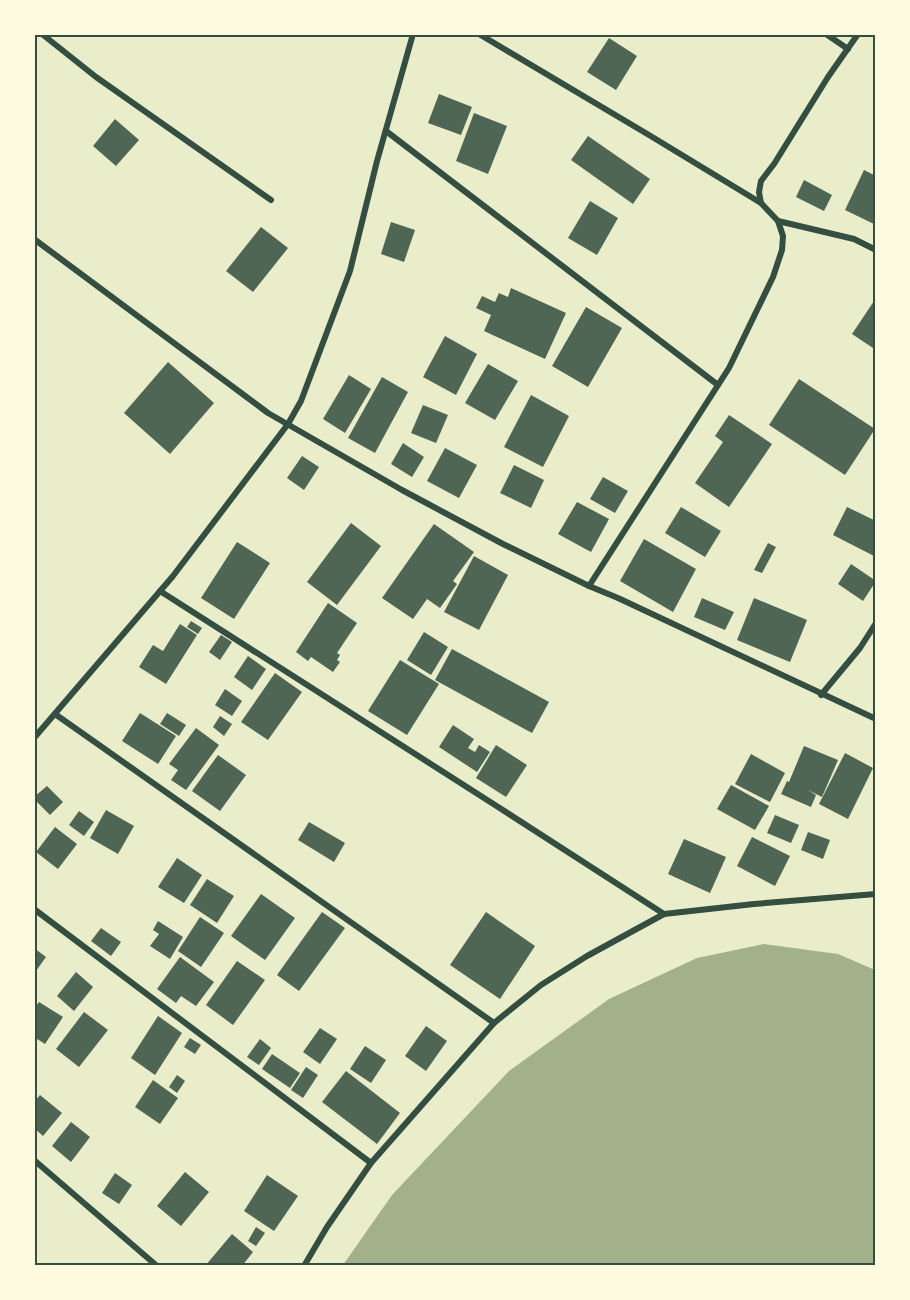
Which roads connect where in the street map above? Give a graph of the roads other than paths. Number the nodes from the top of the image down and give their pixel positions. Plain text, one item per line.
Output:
1 (42, 34) edge
2 (414, 34) edge
3 (479, 34) edge
4 (826, 34) edge
5 (858, 34) edge
6 (848, 49) junction
7 (386, 131) junction
8 (271, 200) dead end
9 (761, 203) junction
10 (778, 221) junction
11 (34, 238) edge
12 (876, 250) edge
13 (718, 385) junction
14 (288, 424) junction
15 (589, 586) junction
16 (160, 591) junction
17 (876, 623) edge
18 (822, 695) junction
19 (55, 714) junction
20 (876, 719) edge
21 (34, 738) edge
22 (876, 894) edge
23 (34, 909) edge
24 (664, 914) junction
25 (494, 1023) junction
26 (34, 1160) edge
27 (371, 1163) junction
28 (157, 1266) edge
29 (304, 1266) edge

1 - 8 street
2 - 7 street
3 - 9 street
4 - 6 street
5 - 6 street
6 - 9 street
7 - 13 street
7 - 14 street
9 - 10 street
10 - 12 street
10 - 13 street
11 - 14 street
13 - 15 street
14 - 15 street
14 - 16 street
15 - 18 street
16 - 19 street
16 - 24 street
17 - 18 street
18 - 20 street
19 - 21 street
19 - 25 street
22 - 24 street
23 - 27 street
24 - 25 street
25 - 27 street
26 - 28 street
27 - 29 street

